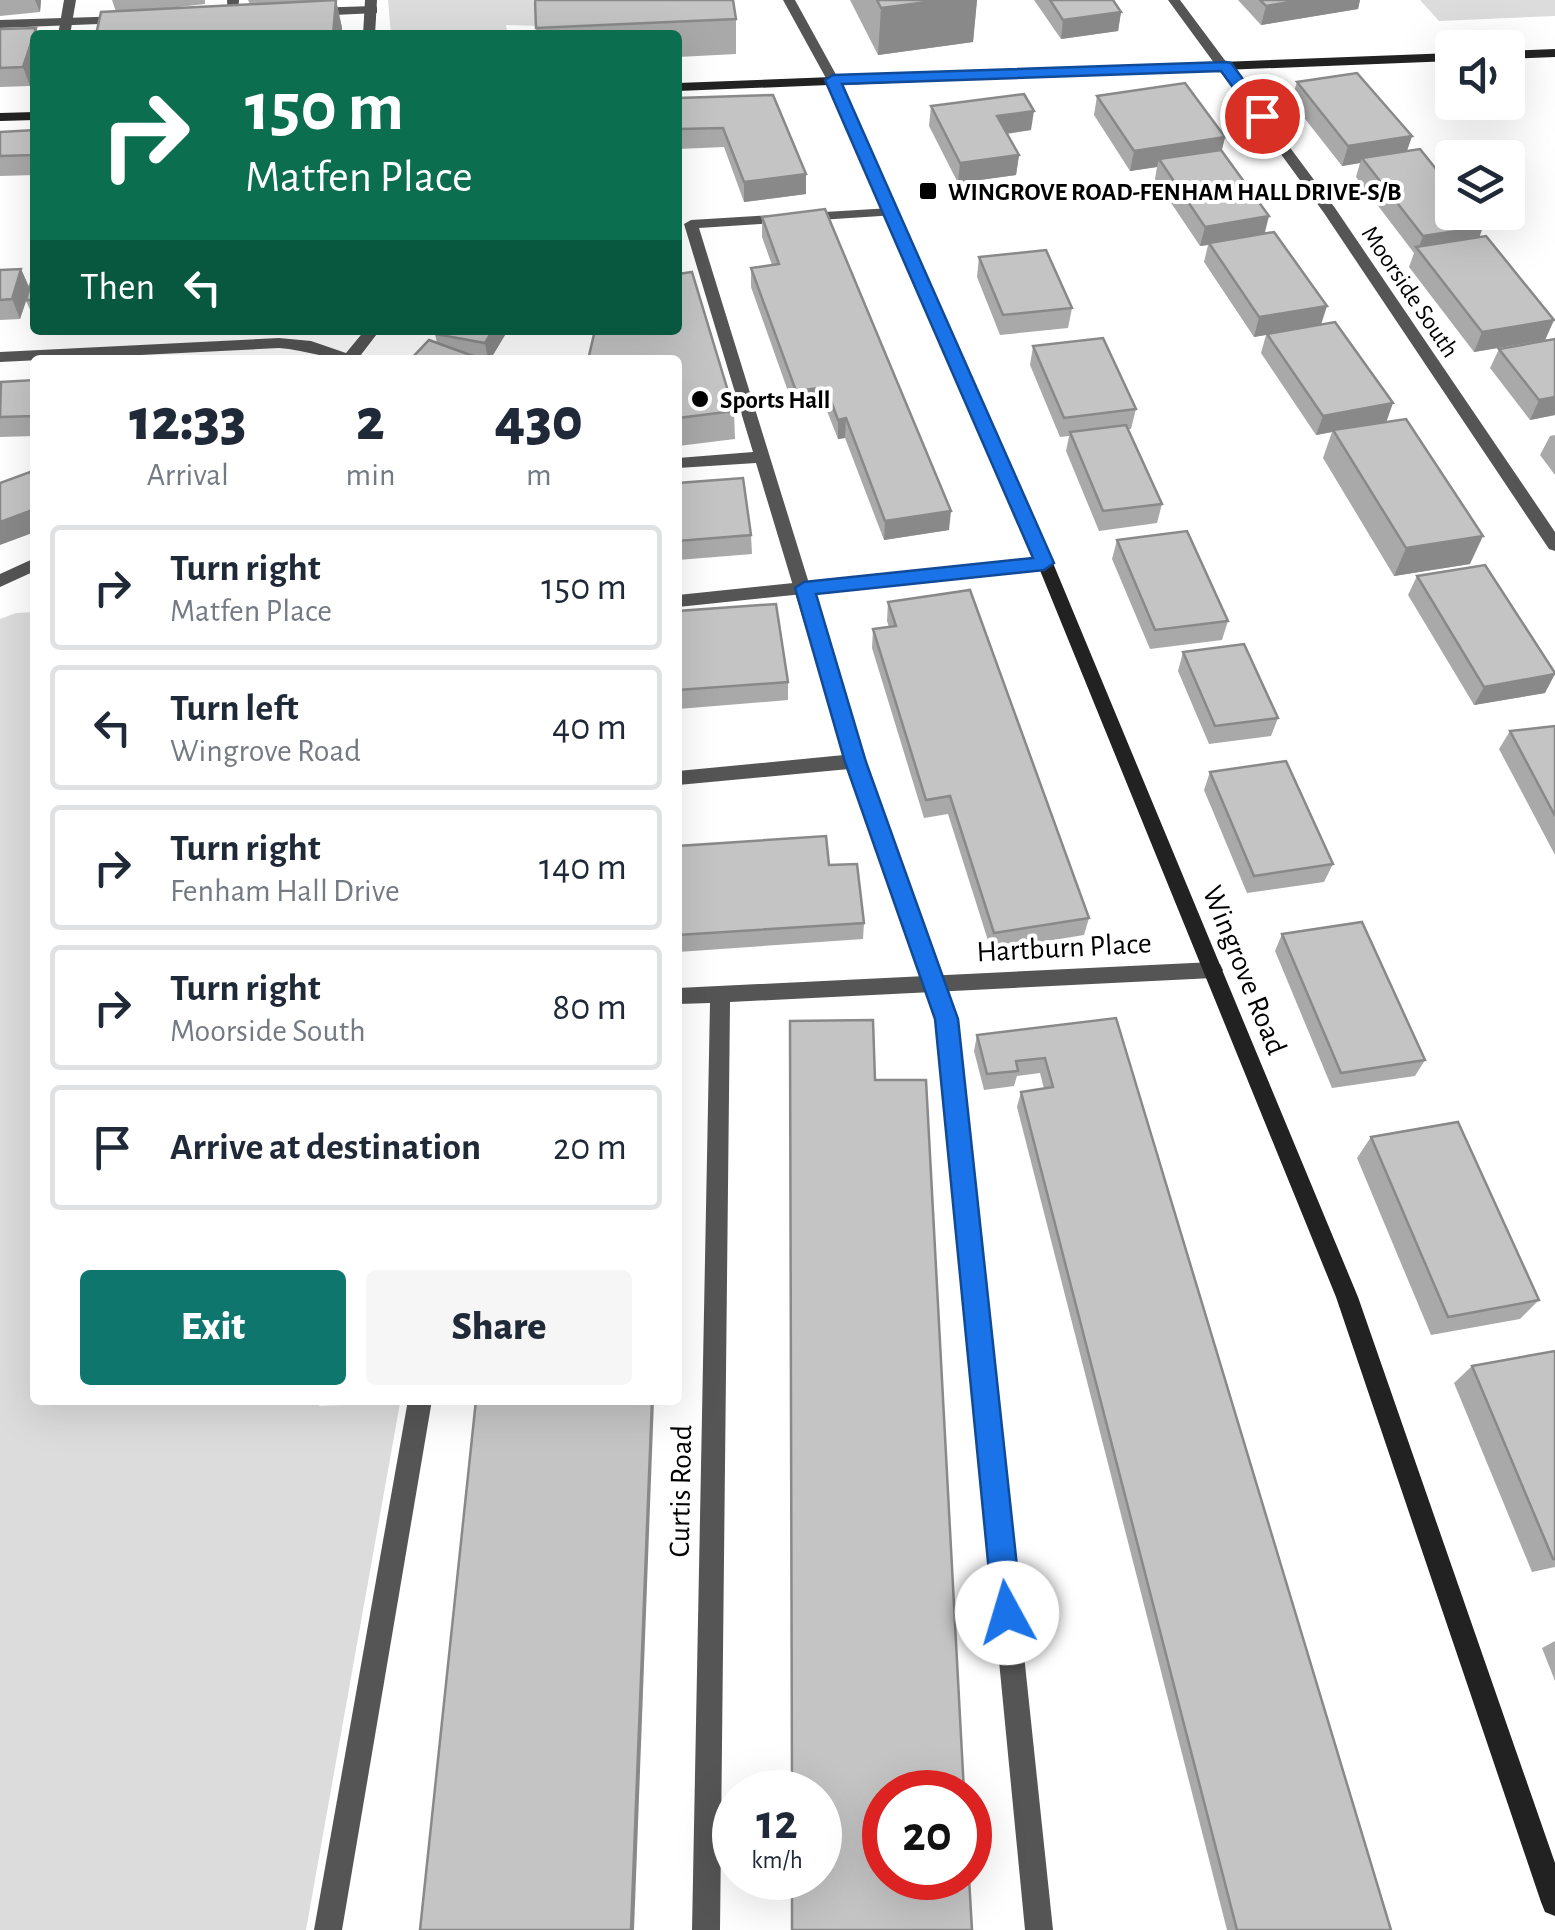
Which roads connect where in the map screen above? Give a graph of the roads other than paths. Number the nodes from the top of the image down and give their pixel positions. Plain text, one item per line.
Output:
1 (70, 0) edge
2 (233, 0) edge
3 (789, 0) edge
4 (1174, 0) edge
5 (372, 5) edge
6 (294, 13) edge
7 (254, 14) edge
8 (234, 15) junction
9 (216, 16) edge
10 (142, 19) edge
11 (0, 24) edge
12 (66, 28) edge
13 (370, 30) edge
14 (1555, 53) edge
15 (1525, 54) edge
16 (1435, 58) edge
17 (1226, 66) junction
18 (833, 80) junction
19 (682, 87) edge
20 (30, 116) edge
21 (0, 117) edge
22 (891, 212) junction
23 (684, 224) edge
24 (369, 335) edge
25 (30, 355) edge
26 (40, 355) edge
27 (337, 355) edge
28 (352, 355) edge
29 (0, 357) edge
30 (762, 457) junction
31 (682, 463) edge
32 (1555, 545) edge
33 (1044, 563) junction
34 (30, 566) edge
35 (0, 581) edge
36 (804, 588) junction
37 (682, 601) edge
38 (855, 762) junction
39 (682, 778) edge
40 (1213, 970) junction
41 (935, 984) junction
42 (720, 994) junction
43 (682, 996) edge
44 (419, 1405) edge
45 (1555, 1902) edge
46 (328, 1930) edge
47 (706, 1930) edge
48 (1040, 1930) edge

1 - 12 street
2 - 8 street
3 - 18 street
4 - 17 street, Moorside South
5 - 6 street
5 - 13 street
7 - 8 street
8 - 9 street
10 - 12 street
11 - 12 street
14 - 15 street
16 - 17 street
17 - 18 street
17 - 32 street, Moorside South
18 - 19 street
18 - 22 street, Wingrove Road
20 - 21 street
22 - 23 street
22 - 33 street, Wingrove Road
23 - 30 street
24 - 28 street
25 - 29 street
26 - 27 street
30 - 31 street
30 - 36 street
33 - 36 street
33 - 40 street, Wingrove Road
34 - 35 street
36 - 37 street
36 - 38 street
38 - 39 street
38 - 41 street
40 - 41 street, Hartburn Place
40 - 45 street, Wingrove Road
41 - 42 street, Hartburn Place
41 - 48 street
42 - 43 street, Hartburn Place
42 - 47 street, Curtis Road
44 - 46 street

